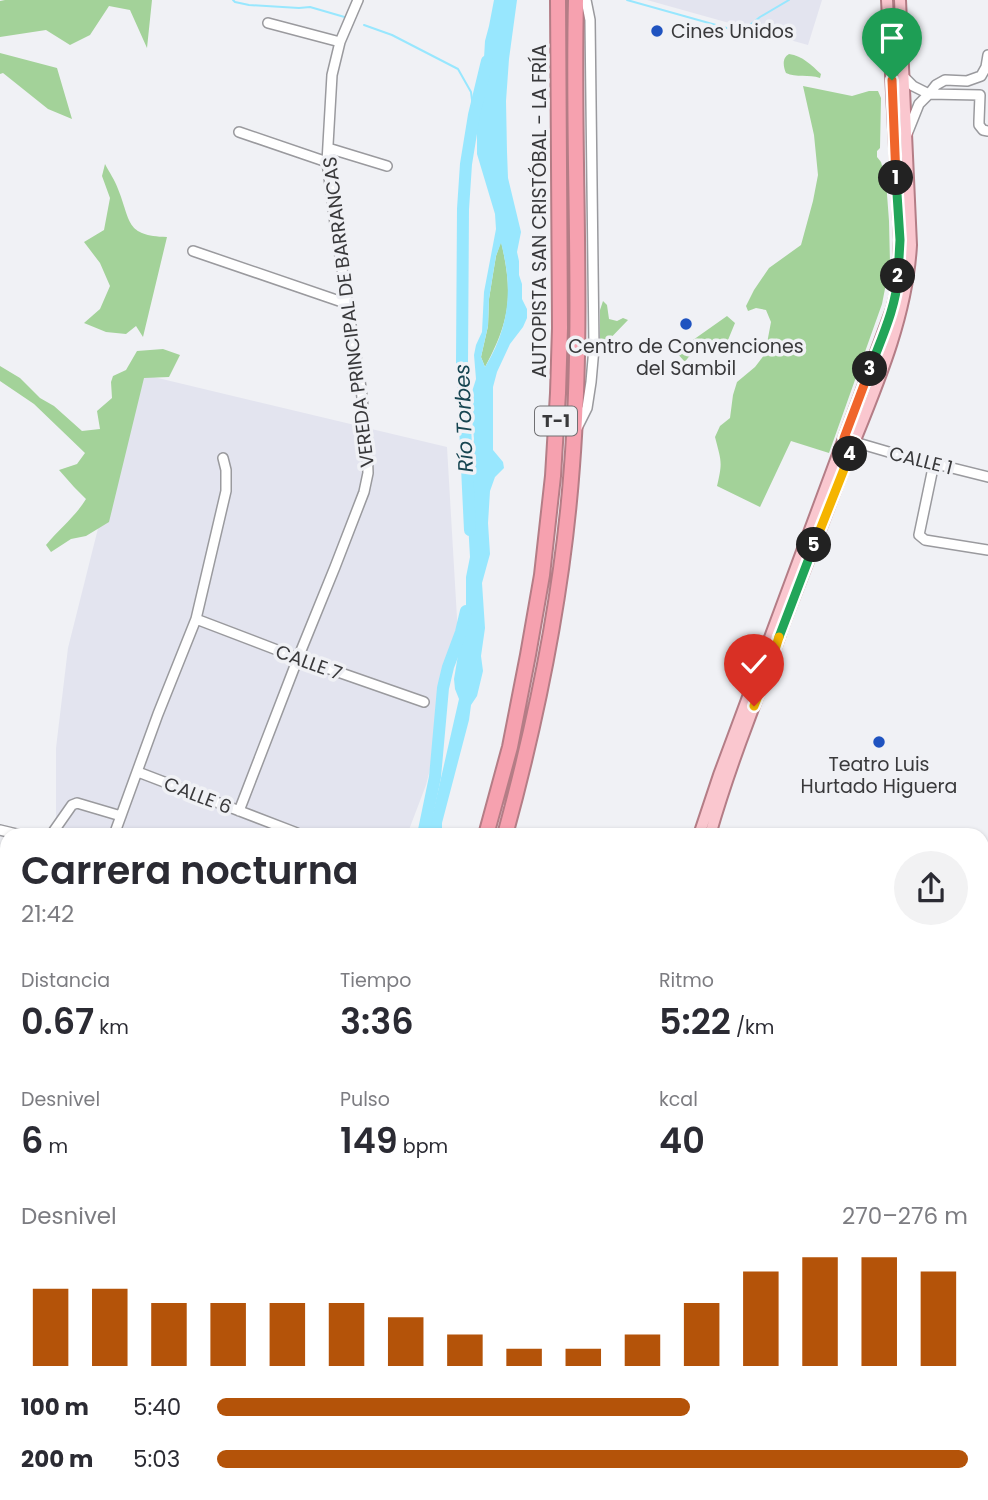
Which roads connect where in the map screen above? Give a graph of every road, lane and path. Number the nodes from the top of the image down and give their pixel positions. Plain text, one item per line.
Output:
1 (358, 0) edge
2 (558, 0) edge
3 (576, 0) edge
4 (586, 0) edge
5 (887, 0) edge
6 (900, 0) edge
7 (268, 23) dead end
8 (340, 42) junction
9 (988, 55) edge
10 (904, 76) junction
11 (981, 76) junction
12 (913, 86) junction
13 (929, 94) junction
14 (980, 95) junction
15 (915, 112) junction
16 (988, 131) edge
17 (239, 132) dead end
18 (906, 136) junction
19 (328, 148) junction
20 (327, 162) junction
21 (387, 166) dead end
22 (193, 251) dead end
23 (348, 304) junction
24 (574, 436) junction
25 (849, 440) junction
26 (223, 458) dead end
27 (934, 463) junction
28 (988, 477) edge
29 (988, 550) edge
30 (196, 619) junction
31 (298, 658) junction
32 (424, 702) dead end
33 (138, 772) junction
34 (239, 811) junction
35 (121, 816) junction
36 (56, 828) edge
37 (117, 828) edge
38 (284, 828) edge
39 (488, 828) edge
40 (507, 828) edge
41 (701, 828) edge
42 (712, 828) edge

1 - 8 street, VEREDA PRINCIPAL DE BARRANCAS
2 - 39 highway, AUTOPISTA SAN CRISTÓBAL - LA FRÍA / T-1
3 - 24 highway, AUTOPISTA SAN CRISTÓBAL - LA FRÍA / T-1
4 - 24 street
5 - 25 main road
6 - 10 main road
7 - 8 street
8 - 19 street, VEREDA PRINCIPAL DE BARRANCAS
9 - 11 street
10 - 12 street
10 - 18 main road
11 - 13 street
11 - 14 street
12 - 13 street
12 - 15 street
13 - 14 street
13 - 15 street
14 - 16 street
15 - 18 street
17 - 20 street
18 - 25 main road
19 - 20 street, VEREDA PRINCIPAL DE BARRANCAS
19 - 21 street
20 - 23 street, VEREDA PRINCIPAL DE BARRANCAS
22 - 23 street
23 - 31 street, VEREDA PRINCIPAL DE BARRANCAS
24 - 40 highway, AUTOPISTA SAN CRISTÓBAL - LA FRÍA / T-1
25 - 27 street, CALLE 1
25 - 41 main road
25 - 42 main road
26 - 30 street
27 - 28 street, CALLE 1
27 - 29 street
30 - 31 street, CALLE 7
30 - 33 street
31 - 32 street, CALLE 7
31 - 34 street, VEREDA PRINCIPAL DE BARRANCAS
33 - 34 street, CALLE 6
33 - 35 street
34 - 38 street, CALLE 6
35 - 36 street
35 - 37 street

